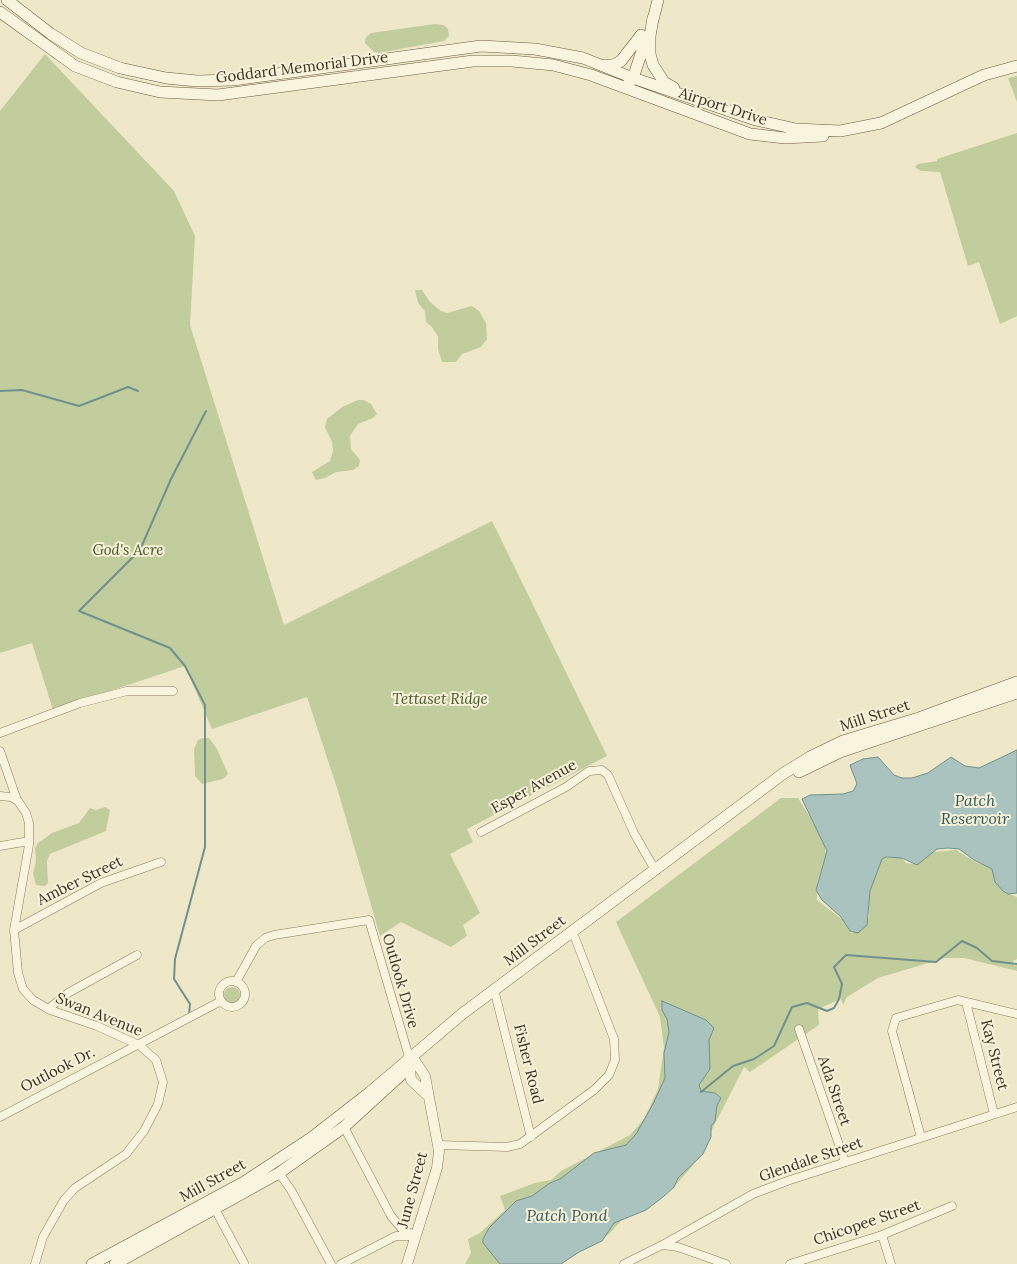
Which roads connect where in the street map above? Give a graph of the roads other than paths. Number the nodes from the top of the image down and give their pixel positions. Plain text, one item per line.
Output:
1 (6, 0) edge
2 (657, 0) edge
3 (0, 12) edge
4 (654, 18) junction
5 (641, 35) junction
6 (601, 65) junction
7 (1017, 66) edge
8 (628, 80) junction
9 (698, 100) junction
10 (844, 131) junction
11 (1017, 682) edge
12 (173, 691) dead end
13 (1017, 693) edge
14 (0, 733) edge
15 (876, 735) junction
16 (0, 751) edge
17 (0, 796) edge
18 (17, 800) junction
19 (481, 832) dead end
20 (29, 841) junction
21 (0, 846) edge
22 (161, 862) dead end
23 (655, 870) junction
24 (14, 930) junction
25 (575, 938) junction
26 (137, 955) dead end
27 (236, 982) junction
28 (496, 997) junction
29 (221, 1001) junction
30 (966, 1002) junction
31 (48, 1009) junction
32 (1017, 1014) edge
33 (799, 1029) dead end
34 (139, 1045) junction
35 (412, 1062) junction
36 (1017, 1106) edge
37 (994, 1114) junction
38 (0, 1116) edge
39 (344, 1127) junction
40 (531, 1137) junction
41 (920, 1137) junction
42 (439, 1145) junction
43 (845, 1162) junction
44 (279, 1172) junction
45 (952, 1206) dead end
46 (215, 1209) junction
47 (882, 1235) junction
48 (416, 1236) junction
49 (663, 1245) junction
50 (244, 1263) edge
51 (35, 1264) edge
52 (92, 1264) edge
53 (116, 1264) edge
54 (331, 1264) edge
55 (341, 1264) edge
56 (407, 1264) edge
57 (624, 1264) edge
58 (726, 1264) edge
59 (790, 1264) edge
60 (891, 1264) edge

1 - 6 main road, Goddard Memorial Drive
2 - 4 main road, Airport Drive
2 - 5 main road, Airport Drive
3 - 8 main road, Goddard Memorial Drive
4 - 8 main road, Airport Drive
4 - 9 main road, Airport Drive
5 - 6 main road
5 - 8 main road, Airport Drive
6 - 8 main road, Goddard Memorial Drive
7 - 10 main road, Airport Drive
8 - 9 main road, Airport Drive
8 - 10 main road, Airport Drive
9 - 10 main road, Airport Drive
11 - 15 main road, Mill Street
12 - 14 street
13 - 15 main road, Mill Street
15 - 23 main road, Mill Street
15 - 25 main road, Mill Street
16 - 18 street, Swan Avenue
17 - 18 street
18 - 20 street, Swan Avenue
19 - 23 street, Esper Avenue
20 - 21 street
20 - 24 street, Swan Avenue
22 - 24 street, Amber Street
23 - 35 main road, Mill Street
24 - 31 street, Swan Avenue
25 - 28 main road, Mill Street
25 - 40 street
26 - 31 street
27 - 29 street
27 - 29 street
27 - 35 street, Outlook Drive
28 - 35 main road, Mill Street
28 - 40 street, Fisher Road
29 - 34 street
30 - 32 street
30 - 37 street, Kay Street
30 - 41 street
31 - 34 street, Swan Avenue
33 - 43 street, Ada Street
34 - 38 street
34 - 51 street, Swan Avenue
35 - 39 main road, Mill Street
35 - 42 street, June Street
35 - 52 main road, Mill Street
36 - 37 street, Glendale Street
37 - 41 street, Glendale Street
39 - 44 main road, Mill Street
39 - 48 street
40 - 42 street
41 - 43 street, Glendale Street
42 - 48 street, June Street
43 - 49 street, Glendale Street
44 - 46 main road, Mill Street
44 - 54 street
45 - 47 street, Chicopee Street
46 - 50 street
46 - 53 main road, Mill Street
47 - 59 street, Chicopee Street
47 - 60 street
48 - 55 street
48 - 56 street, June Street
49 - 57 street, Glendale Street
49 - 58 street

